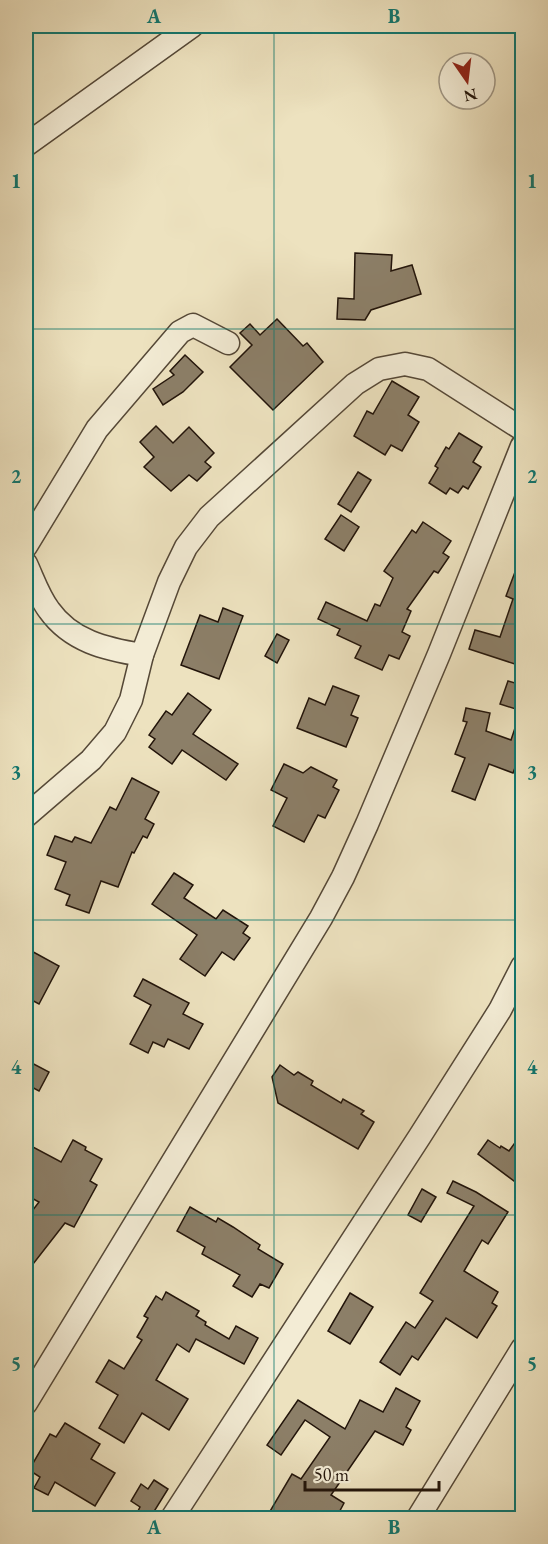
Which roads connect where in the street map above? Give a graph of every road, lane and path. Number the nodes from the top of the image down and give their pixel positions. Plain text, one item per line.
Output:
1 (192, 26) edge
2 (26, 145) edge
3 (228, 343) dead end
4 (522, 429) edge
5 (522, 446) edge
6 (26, 546) edge
7 (26, 564) edge
8 (142, 655) junction
9 (26, 816) edge
10 (522, 967) edge
11 (522, 1349) edge
12 (26, 1403) edge
13 (172, 1518) edge
14 (418, 1518) edge

1 - 2 street
3 - 6 street
4 - 8 street
5 - 12 street
7 - 8 street
8 - 9 street
10 - 13 street
11 - 14 street

